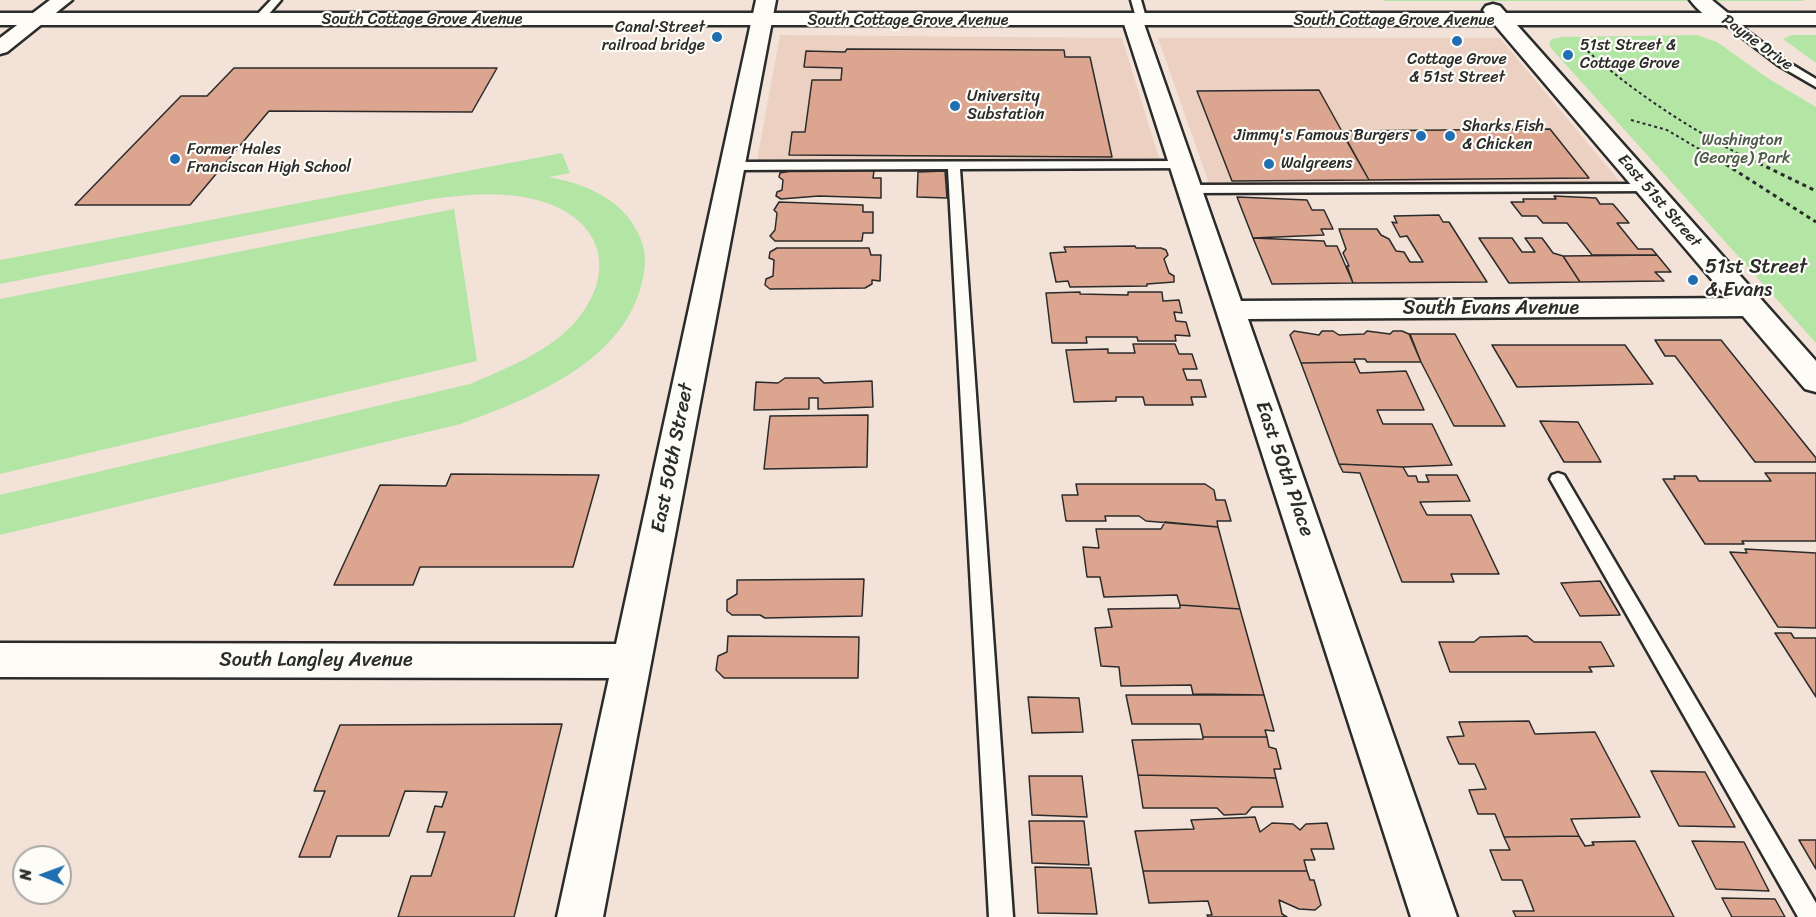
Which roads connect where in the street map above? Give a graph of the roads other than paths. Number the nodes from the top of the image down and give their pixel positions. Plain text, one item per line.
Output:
1 (62, 0) edge
2 (276, 0) edge
3 (1484, 0) edge
4 (1700, 0) edge
5 (764, 10) edge
6 (1137, 14) edge
7 (0, 19) edge
8 (37, 19) junction
9 (1725, 19) junction
10 (258, 20) junction
11 (1816, 20) edge
12 (1502, 21) junction
13 (0, 48) edge
14 (1816, 84) edge
15 (732, 166) junction
16 (954, 166) junction
17 (1186, 177) junction
18 (1648, 188) junction
19 (1752, 307) junction
20 (1231, 310) junction
21 (1816, 381) edge
22 (1558, 479) dead end
23 (0, 660) edge
24 (632, 661) junction
25 (580, 917) edge
26 (1000, 917) edge
27 (1434, 917) edge
28 (1811, 917) edge

1 - 8 street
2 - 10 lane
3 - 12 street, East 51st Street
4 - 9 street, Payne Drive
5 - 6 street, South Cottage Grove Avenue
5 - 10 street, South Cottage Grove Avenue
5 - 15 street, East 50th Street
6 - 12 street, South Cottage Grove Avenue
6 - 17 street, East 50th Place
7 - 8 street, South Cottage Grove Avenue
8 - 10 street, South Cottage Grove Avenue
8 - 13 street
9 - 11 street, South Cottage Grove Avenue
9 - 12 street, South Cottage Grove Avenue
9 - 14 lane, Payne Drive
12 - 18 street, East 51st Street
15 - 16 lane
15 - 24 street, East 50th Street
16 - 17 lane
16 - 26 lane
17 - 18 lane
17 - 20 street, East 50th Place
18 - 19 street, East 51st Street
19 - 20 street, South Evans Avenue
19 - 21 street, East 51st Street
20 - 27 street, East 50th Place
22 - 28 lane
23 - 24 street, South Langley Avenue
24 - 25 street, East 50th Street

